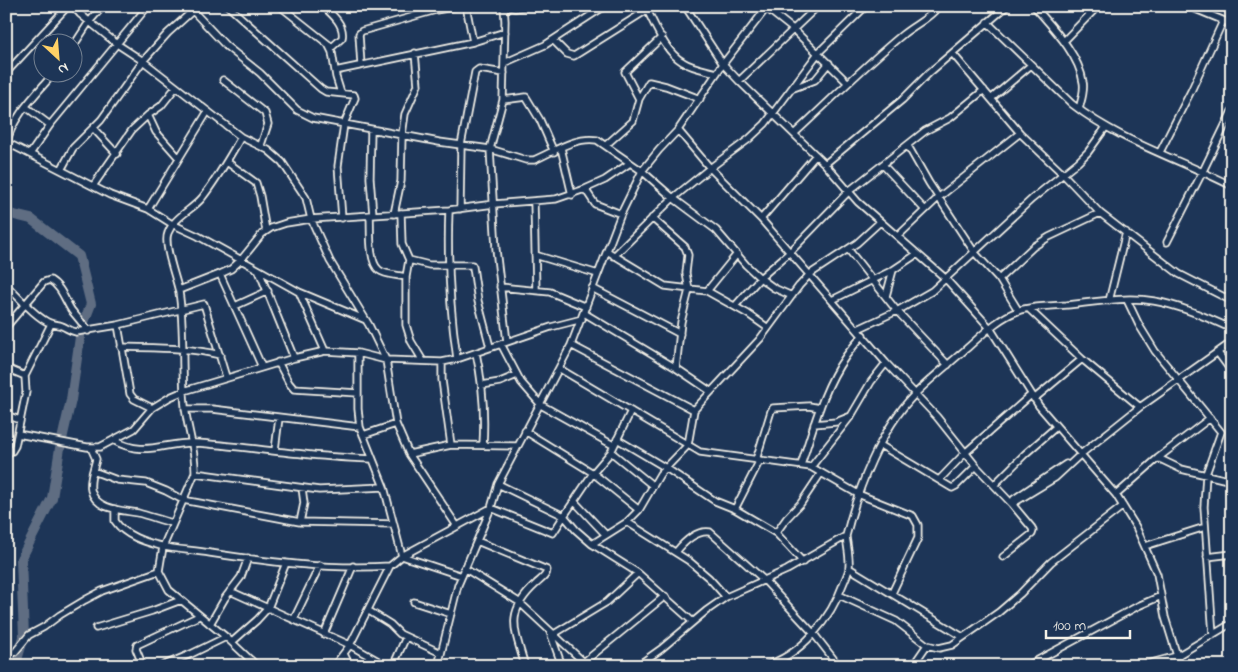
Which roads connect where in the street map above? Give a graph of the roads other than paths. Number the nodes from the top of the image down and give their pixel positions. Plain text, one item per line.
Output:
1 (68, 6) edge
2 (73, 6) edge
3 (103, 6) edge
4 (148, 6) edge
5 (228, 6) edge
6 (280, 6) edge
7 (323, 6) edge
8 (458, 6) edge
9 (466, 6) edge
10 (528, 6) edge
11 (606, 6) edge
12 (685, 6) edge
13 (818, 6) edge
14 (866, 6) edge
15 (939, 6) edge
16 (1007, 6) edge
17 (1034, 6) edge
18 (1098, 6) edge
19 (1188, 6) edge
20 (503, 7) edge
21 (766, 7) edge
22 (646, 8) edge
23 (195, 9) edge
24 (1223, 20) junction
25 (89, 22) junction
26 (987, 22) junction
27 (1232, 24) edge
28 (794, 30) junction
29 (505, 32) junction
30 (82, 33) edge
31 (662, 37) junction
32 (553, 40) junction
33 (1064, 41) junction
34 (473, 42) junction
35 (117, 44) junction
36 (331, 48) junction
37 (818, 52) junction
38 (415, 53) junction
39 (953, 54) junction
40 (143, 61) junction
41 (504, 63) junction
42 (829, 63) junction
43 (723, 64) junction
44 (361, 65) junction
45 (1032, 65) junction
46 (335, 71) junction
47 (6, 73) edge
48 (504, 73) junction
49 (717, 73) junction
50 (223, 80) dead end
51 (47, 82) edge
52 (739, 82) junction
53 (848, 82) junction
54 (176, 87) junction
55 (791, 89) junction
56 (984, 90) junction
57 (341, 93) junction
58 (992, 98) junction
59 (639, 99) junction
60 (700, 99) junction
61 (503, 100) junction
62 (26, 107) junction
63 (1079, 109) junction
64 (208, 111) junction
65 (1232, 111) edge
66 (148, 115) junction
67 (773, 115) junction
68 (344, 124) junction
69 (50, 125) junction
70 (1106, 127) junction
71 (93, 128) junction
72 (371, 129) junction
73 (678, 130) junction
74 (1020, 133) junction
75 (794, 134) junction
76 (402, 135) junction
77 (241, 137) junction
78 (6, 142) edge
79 (261, 145) junction
80 (461, 145) junction
81 (606, 145) junction
82 (908, 146) junction
83 (561, 148) junction
84 (490, 149) junction
85 (554, 152) junction
86 (1160, 152) junction
87 (30, 154) junction
88 (117, 154) junction
89 (816, 155) junction
90 (179, 158) junction
91 (227, 162) junction
92 (630, 163) junction
93 (824, 164) junction
94 (883, 165) junction
95 (710, 168) junction
96 (61, 170) junction
97 (642, 171) junction
98 (1203, 171) junction
99 (1063, 174) junction
100 (93, 186) junction
101 (1232, 186) edge
102 (585, 189) junction
103 (848, 191) junction
104 (572, 195) junction
105 (673, 198) junction
106 (938, 198) junction
107 (534, 202) junction
108 (494, 204) junction
109 (460, 208) junction
110 (148, 209) junction
111 (449, 210) junction
112 (925, 210) junction
113 (398, 213) junction
114 (1100, 213) junction
115 (621, 214) junction
116 (372, 215) junction
117 (342, 218) junction
118 (652, 218) junction
119 (311, 219) junction
120 (761, 219) junction
121 (880, 222) junction
122 (172, 224) junction
123 (266, 231) junction
124 (1126, 232) junction
125 (898, 236) junction
126 (1167, 242) dead end
127 (848, 249) junction
128 (607, 252) junction
129 (790, 252) junction
130 (975, 253) junction
131 (737, 254) junction
132 (917, 254) junction
133 (535, 255) junction
134 (614, 256) junction
135 (241, 260) junction
136 (409, 260) junction
137 (449, 266) junction
138 (893, 270) junction
139 (259, 271) junction
140 (220, 274) junction
141 (598, 274) junction
142 (810, 274) junction
143 (406, 277) junction
144 (760, 278) junction
145 (945, 278) junction
146 (999, 278) junction
147 (872, 280) junction
148 (6, 284) edge
149 (500, 286) junction
150 (592, 288) junction
151 (179, 290) junction
152 (536, 290) junction
153 (689, 290) junction
154 (268, 291) junction
155 (707, 291) junction
156 (299, 292) junction
157 (792, 296) junction
158 (886, 296) junction
159 (832, 300) junction
160 (1128, 300) junction
161 (1108, 301) junction
162 (1232, 301) edge
163 (25, 303) junction
164 (235, 306) junction
165 (735, 306) junction
166 (1029, 309) junction
167 (182, 310) junction
168 (1018, 310) junction
169 (897, 311) junction
170 (584, 313) junction
171 (366, 320) junction
172 (51, 324) junction
173 (118, 326) junction
174 (6, 327) edge
175 (768, 328) junction
176 (990, 328) junction
177 (858, 329) junction
178 (1232, 329) edge
179 (88, 331) junction
180 (680, 334) junction
181 (863, 335) junction
182 (1232, 342) edge
183 (504, 343) junction
184 (571, 345) junction
185 (121, 347) junction
186 (490, 347) junction
187 (182, 349) junction
188 (325, 351) junction
189 (358, 353) junction
190 (476, 353) junction
191 (1218, 353) junction
192 (220, 355) junction
193 (294, 358) junction
194 (457, 359) junction
195 (1082, 359) junction
196 (386, 360) junction
197 (423, 361) junction
198 (278, 362) junction
199 (442, 362) junction
200 (886, 363) junction
201 (948, 365) junction
202 (262, 367) junction
203 (6, 368) edge
204 (676, 368) junction
205 (560, 369) junction
206 (1232, 372) edge
207 (517, 375) junction
208 (25, 376) junction
209 (226, 377) junction
210 (1179, 379) junction
211 (482, 385) junction
212 (184, 391) junction
213 (710, 391) junction
214 (358, 394) junction
215 (915, 394) junction
216 (1033, 397) junction
217 (541, 405) junction
218 (1140, 407) junction
219 (152, 408) junction
220 (820, 408) junction
221 (185, 409) junction
222 (694, 410) junction
223 (631, 411) junction
224 (6, 415) edge
225 (851, 416) junction
226 (279, 418) junction
227 (1210, 418) junction
228 (20, 420) junction
229 (396, 424) junction
230 (814, 424) junction
231 (360, 427) junction
232 (1056, 427) junction
233 (525, 431) junction
234 (18, 434) junction
235 (363, 435) junction
236 (617, 439) junction
237 (113, 440) junction
238 (193, 443) junction
239 (484, 444) junction
240 (451, 445) junction
241 (614, 445) junction
242 (688, 445) junction
243 (880, 445) junction
244 (517, 446) junction
245 (90, 448) junction
246 (275, 450) junction
247 (611, 452) junction
248 (965, 453) junction
249 (6, 454) edge
250 (409, 454) junction
251 (1081, 454) junction
252 (1158, 458) junction
253 (372, 459) junction
254 (758, 460) junction
255 (802, 465) junction
256 (976, 466) junction
257 (811, 467) junction
258 (666, 468) junction
259 (93, 471) junction
260 (195, 473) junction
261 (593, 473) junction
262 (820, 473) junction
263 (1206, 474) junction
264 (940, 479) junction
265 (1232, 481) edge
266 (498, 484) junction
267 (652, 485) junction
268 (994, 485) junction
269 (384, 487) junction
270 (302, 488) junction
271 (858, 494) junction
272 (1116, 495) junction
273 (183, 500) junction
274 (574, 501) junction
275 (1011, 502) junction
276 (1123, 506) junction
277 (491, 508) junction
278 (115, 509) junction
279 (735, 509) junction
280 (639, 510) junction
281 (564, 516) junction
282 (300, 522) junction
283 (627, 522) junction
284 (172, 523) junction
285 (394, 524) junction
286 (457, 526) junction
287 (1205, 526) junction
288 (776, 533) junction
289 (606, 535) junction
290 (846, 536) junction
291 (477, 541) junction
292 (592, 544) junction
293 (1146, 546) junction
294 (163, 547) junction
295 (676, 552) junction
296 (1232, 554) edge
297 (402, 556) junction
298 (1003, 557) dead end
299 (1207, 557) junction
300 (248, 558) junction
301 (803, 562) junction
302 (286, 563) junction
303 (320, 566) junction
304 (353, 566) junction
305 (390, 566) junction
306 (464, 568) junction
307 (849, 568) junction
308 (159, 571) junction
309 (638, 574) junction
310 (462, 576) junction
311 (764, 580) junction
312 (230, 591) junction
313 (892, 593) junction
314 (839, 595) junction
315 (665, 596) junction
316 (1161, 596) junction
317 (726, 597) junction
318 (181, 600) junction
319 (414, 602) dead end
320 (519, 602) junction
321 (268, 608) junction
322 (369, 611) junction
323 (451, 614) junction
324 (199, 616) junction
325 (294, 620) junction
326 (692, 622) junction
327 (1232, 623) edge
328 (210, 624) junction
329 (96, 628) dead end
330 (552, 632) junction
331 (324, 634) junction
332 (814, 634) junction
333 (1212, 635) junction
334 (406, 637) junction
335 (963, 637) junction
336 (226, 638) junction
337 (232, 642) junction
338 (927, 644) junction
339 (350, 645) junction
340 (441, 652) junction
341 (344, 654) junction
342 (1177, 656) junction
343 (6, 657) edge
344 (251, 660) junction
345 (586, 664) edge
346 (143, 666) edge
347 (162, 666) edge
348 (241, 666) edge
349 (257, 666) edge
350 (334, 666) edge
351 (350, 666) edge
352 (387, 666) edge
353 (393, 666) edge
354 (438, 666) edge
355 (525, 666) edge
356 (562, 666) edge
357 (637, 666) edge
358 (763, 666) edge
359 (839, 666) edge
360 (908, 666) edge
361 (1027, 666) edge
362 (1140, 666) edge
363 (1183, 666) edge

1 - 47 street
2 - 25 street
3 - 25 street
4 - 35 street
5 - 57 street
6 - 36 street
7 - 36 street
8 - 44 street
9 - 34 street
10 - 20 street
11 - 32 street
12 - 43 street
13 - 28 street
14 - 37 street
15 - 53 street
16 - 26 street
17 - 33 street
18 - 33 street
19 - 24 street
20 - 29 street
21 - 28 street
21 - 43 street
22 - 31 street
22 - 32 street
23 - 40 street
23 - 68 street
24 - 27 street
24 - 86 street
25 - 30 street
25 - 35 street
26 - 39 street
26 - 45 street
28 - 37 street
28 - 52 street
29 - 34 street
29 - 41 street
31 - 49 street
31 - 59 street
32 - 41 street
33 - 63 street
34 - 38 street
35 - 40 street
35 - 69 street
36 - 46 street
37 - 42 street
37 - 55 street
38 - 44 street
38 - 76 street
39 - 56 street
39 - 93 street
40 - 54 street
40 - 71 street
41 - 48 street
42 - 53 street
42 - 55 street
43 - 49 street
43 - 52 street
44 - 46 street
45 - 58 street
45 - 63 street
46 - 57 street
48 - 61 street
48 - 80 street
49 - 60 street
50 - 79 street
51 - 62 street
52 - 67 street
53 - 75 street
54 - 64 street
54 - 66 street
55 - 67 street
56 - 58 street
56 - 82 street
57 - 68 street
58 - 74 street
59 - 60 street
59 - 81 street
60 - 73 street
61 - 84 street
61 - 85 street
62 - 69 street
62 - 78 street
63 - 70 street
64 - 77 street
64 - 90 street
65 - 98 street
66 - 88 street
66 - 90 street
67 - 75 street
67 - 95 street
68 - 72 street
68 - 117 street
69 - 87 street
70 - 86 street
70 - 99 street
71 - 88 street
71 - 96 street
72 - 76 street
72 - 116 street
73 - 95 street
73 - 97 street
74 - 99 street
74 - 106 street
75 - 89 street
76 - 80 street
76 - 113 street
77 - 79 street
77 - 91 street
78 - 87 street
79 - 119 street
80 - 84 street
80 - 109 street
81 - 83 street
81 - 92 street
82 - 94 street
82 - 106 street
83 - 85 street
83 - 104 street
84 - 85 street
84 - 108 street
86 - 98 street
87 - 96 street
88 - 100 street
89 - 93 street
89 - 120 street
90 - 110 street
91 - 122 street
91 - 123 street
92 - 97 street
92 - 102 street
93 - 103 street
94 - 103 street
94 - 112 street
95 - 105 street
95 - 120 street
96 - 100 street
97 - 105 street
97 - 115 street
98 - 101 street
98 - 126 street
99 - 114 street
99 - 130 street
100 - 110 street
102 - 104 street
102 - 115 street
103 - 121 street
103 - 129 street
104 - 107 street
105 - 118 street
105 - 131 street
106 - 112 street
106 - 130 street
107 - 108 street
107 - 133 street
108 - 109 street
108 - 149 street
109 - 111 street
110 - 122 street
111 - 113 street
111 - 137 street
112 - 125 street
113 - 116 street
113 - 136 street
114 - 124 street
114 - 146 street
115 - 128 street
116 - 117 street
116 - 143 street
117 - 119 street
118 - 134 street
118 - 153 street
119 - 123 street
119 - 171 street
120 - 129 street
121 - 125 street
121 - 127 street
122 - 135 street
122 - 151 street
123 - 135 street
124 - 161 street
124 - 162 street
125 - 132 street
127 - 142 street
127 - 147 street
128 - 134 street
128 - 141 street
129 - 142 street
129 - 144 street
130 - 145 street
130 - 146 street
131 - 144 street
131 - 155 street
132 - 138 street
132 - 145 street
133 - 141 street
133 - 152 street
134 - 153 street
135 - 139 street
135 - 140 street
136 - 137 street
136 - 143 street
137 - 186 street
137 - 194 street
138 - 147 street
138 - 158 street
139 - 154 street
139 - 156 street
140 - 151 street
140 - 164 street
141 - 150 street
142 - 157 street
142 - 159 street
143 - 197 street
144 - 157 street
144 - 165 street
145 - 169 street
145 - 176 street
146 - 168 street
147 - 158 street
147 - 159 street
148 - 163 street
149 - 152 street
149 - 183 street
150 - 170 street
150 - 180 street
151 - 167 street
152 - 170 street
153 - 155 street
153 - 180 street
154 - 164 street
154 - 193 street
155 - 165 street
156 - 171 street
156 - 188 street
157 - 175 street
158 - 169 street
159 - 177 street
160 - 161 street
160 - 178 street
160 - 210 street
161 - 166 street
163 - 172 street
163 - 174 street
163 - 179 street
164 - 202 street
165 - 175 street
166 - 168 street
166 - 195 street
167 - 173 street
167 - 187 street
167 - 192 street
168 - 176 street
169 - 177 street
169 - 201 street
170 - 183 street
170 - 184 street
170 - 204 street
171 - 196 street
172 - 179 street
172 - 208 street
173 - 179 street
173 - 185 street
175 - 213 street
176 - 201 street
176 - 216 street
177 - 181 street
180 - 204 street
181 - 200 street
181 - 220 street
182 - 191 street
183 - 186 street
183 - 207 street
184 - 205 street
184 - 222 street
185 - 187 street
185 - 219 street
186 - 190 street
187 - 192 street
187 - 212 street
188 - 189 street
188 - 193 street
189 - 196 street
189 - 214 street
190 - 194 street
190 - 211 street
191 - 206 street
191 - 210 street
192 - 209 street
193 - 198 street
194 - 199 street
195 - 216 street
195 - 218 street
196 - 197 street
196 - 229 street
197 - 199 street
198 - 202 street
198 - 214 street
199 - 240 street
200 - 215 street
200 - 225 street
201 - 215 street
202 - 209 street
203 - 208 street
204 - 213 street
205 - 217 street
205 - 223 street
207 - 211 street
207 - 217 street
208 - 228 street
209 - 212 street
210 - 218 street
210 - 227 street
211 - 239 street
212 - 219 street
212 - 221 street
213 - 222 street
214 - 231 street
215 - 243 street
215 - 248 street
216 - 232 street
216 - 248 street
217 - 233 street
217 - 241 street
218 - 251 street
219 - 237 street
220 - 230 street
220 - 254 street
221 - 226 street
221 - 238 street
222 - 242 street
223 - 236 street
223 - 242 street
224 - 228 street
225 - 230 street
225 - 257 street
226 - 231 street
226 - 246 street
227 - 252 street
227 - 263 street
228 - 234 street
229 - 235 street
229 - 250 street
230 - 255 street
231 - 235 street
232 - 251 street
232 - 268 street
233 - 244 street
233 - 261 street
234 - 245 street
234 - 249 street
235 - 253 street
236 - 241 street
236 - 258 street
237 - 238 street
237 - 245 street
238 - 246 street
238 - 260 street
239 - 240 street
239 - 244 street
240 - 250 street
241 - 247 street
242 - 254 street
242 - 258 street
243 - 264 street
243 - 271 street
244 - 266 street
245 - 259 street
246 - 253 street
247 - 261 street
247 - 267 street
248 - 256 street
248 - 264 street
250 - 286 street
251 - 272 street
251 - 275 street
252 - 263 street
252 - 272 street
253 - 269 street
254 - 255 street
254 - 279 street
255 - 257 street
256 - 264 street
256 - 268 street
257 - 262 street
258 - 267 street
258 - 279 street
259 - 273 street
259 - 278 street
260 - 270 street
260 - 273 street
261 - 274 street
261 - 280 street
262 - 271 street
262 - 288 street
263 - 265 street
263 - 287 street
266 - 277 street
266 - 281 street
267 - 280 street
268 - 275 street
269 - 270 street
269 - 285 street
270 - 282 street
271 - 290 street
271 - 313 street
272 - 276 street
273 - 282 street
273 - 284 street
274 - 281 street
274 - 289 street
275 - 298 street
276 - 293 street
276 - 335 street
277 - 281 street
277 - 286 street
277 - 291 street
278 - 284 street
278 - 294 street
279 - 288 street
280 - 283 street
281 - 292 street
282 - 285 street
283 - 289 street
283 - 295 street
284 - 294 street
285 - 297 street
286 - 297 street
287 - 293 street
287 - 299 street
288 - 301 street
289 - 292 street
290 - 301 street
290 - 307 street
291 - 306 street
291 - 320 street
292 - 309 street
293 - 316 street
294 - 300 street
294 - 308 street
295 - 311 street
295 - 317 street
296 - 299 street
297 - 305 street
297 - 310 street
299 - 333 street
300 - 302 street
300 - 312 street
301 - 311 street
302 - 303 street
302 - 321 street
303 - 304 street
303 - 325 street
304 - 305 street
304 - 331 street
305 - 322 street
306 - 310 street
306 - 320 street
307 - 313 street
307 - 314 street
308 - 318 street
308 - 343 street
309 - 315 street
309 - 330 street
310 - 323 street
311 - 317 street
311 - 332 street
312 - 321 street
312 - 328 street
313 - 335 street
314 - 332 street
314 - 338 street
315 - 326 street
315 - 345 street
316 - 342 street
316 - 361 street
317 - 326 street
318 - 324 street
318 - 329 street
319 - 323 street
320 - 330 street
320 - 355 street
321 - 325 street
321 - 337 street
322 - 334 street
322 - 339 street
323 - 340 street
324 - 328 street
324 - 346 street
325 - 331 street
326 - 357 street
327 - 333 street
328 - 336 street
330 - 345 street
330 - 356 street
331 - 339 street
332 - 358 street
332 - 359 street
333 - 342 street
334 - 340 street
334 - 353 street
335 - 338 street
336 - 337 street
336 - 347 street
337 - 344 street
338 - 360 street
339 - 341 street
339 - 352 street
340 - 354 street
341 - 350 street
341 - 351 street
342 - 362 street
342 - 363 street
344 - 348 street
344 - 349 street

